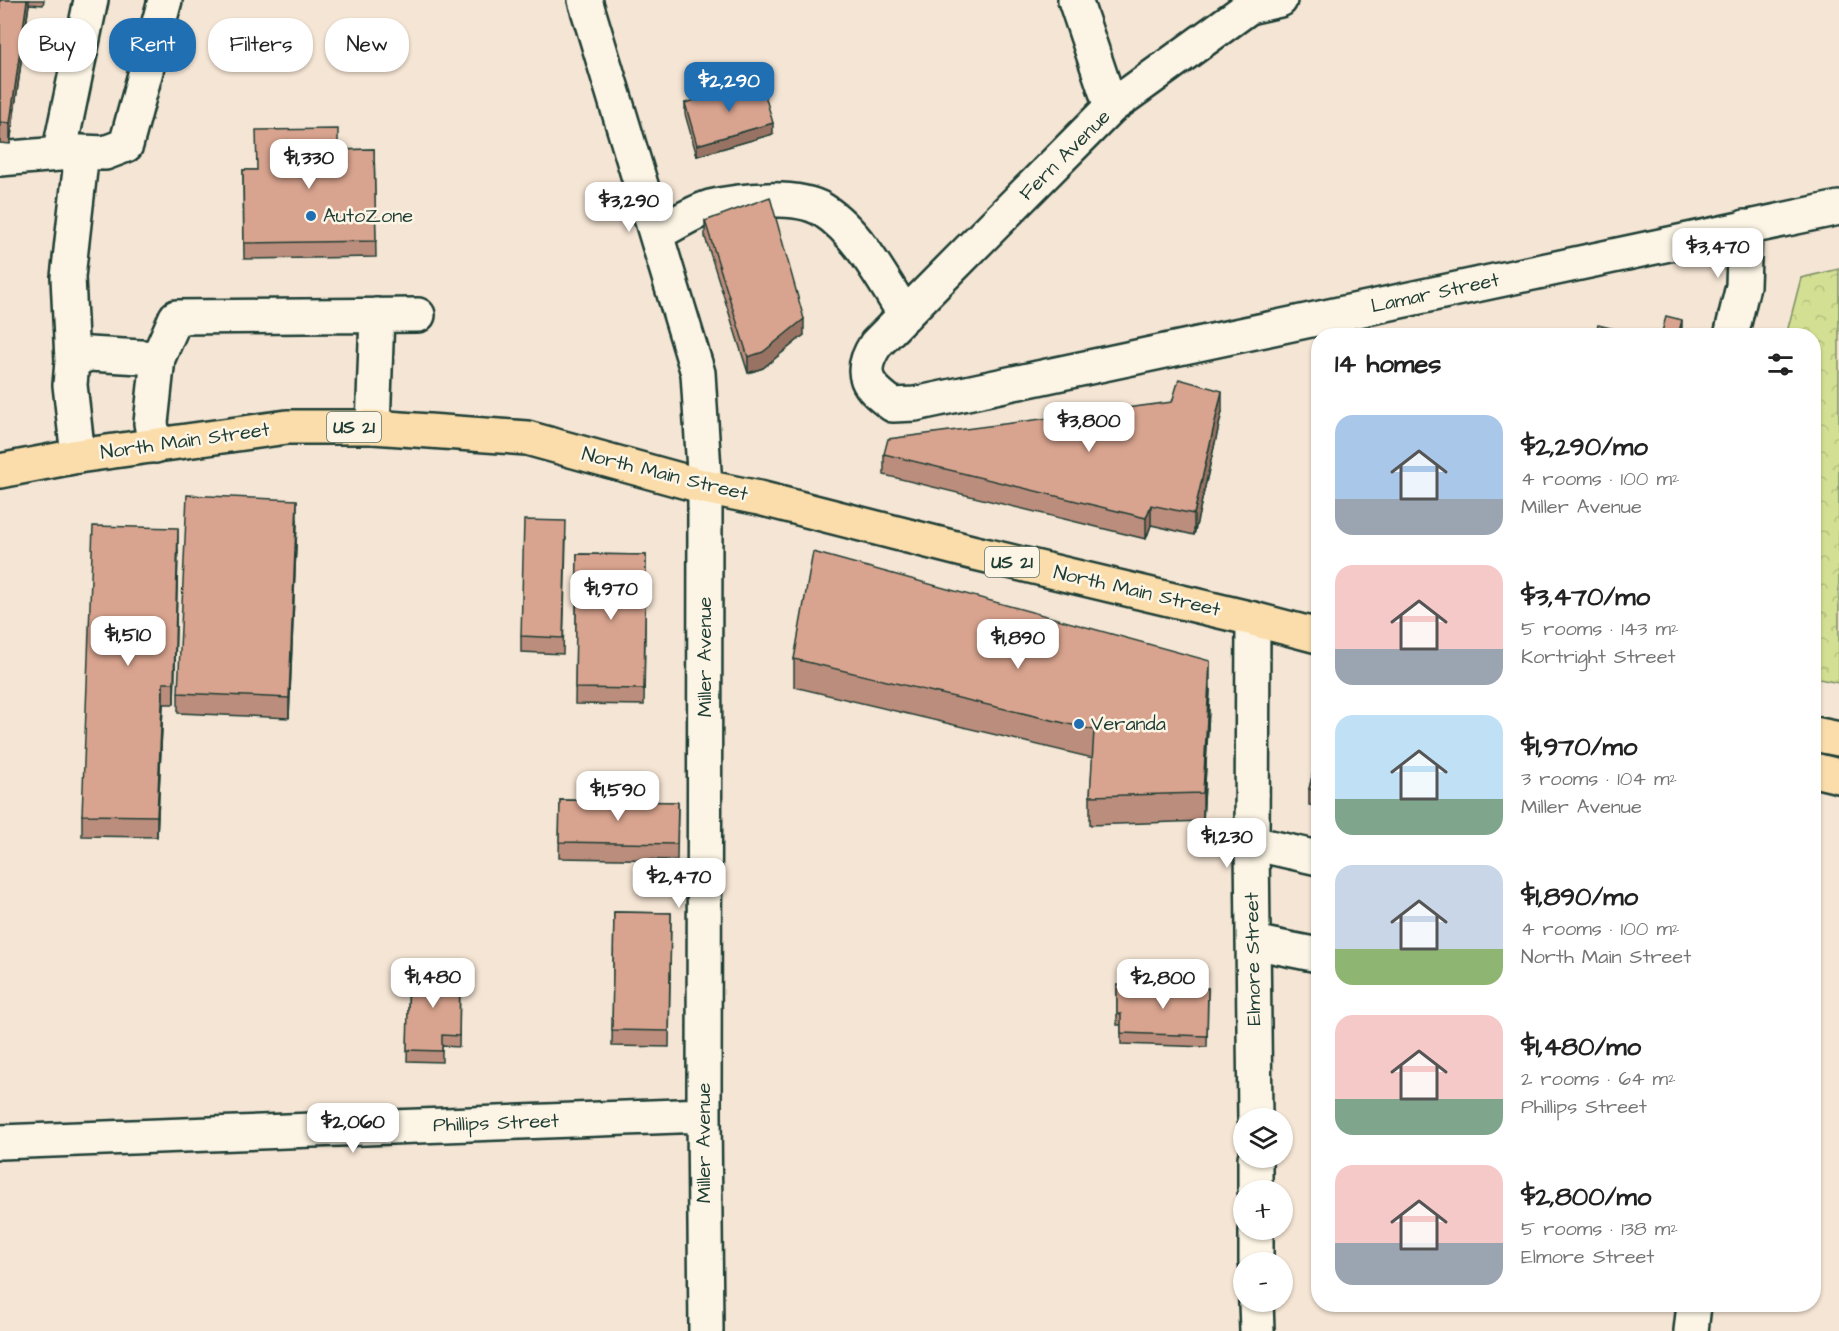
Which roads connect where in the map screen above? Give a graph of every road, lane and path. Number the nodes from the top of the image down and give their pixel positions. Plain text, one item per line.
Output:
1 (91, 0) edge
2 (165, 0) edge
3 (585, 0) edge
4 (1075, 0) edge
5 (1280, 0) edge
6 (1111, 108) junction
7 (71, 153) junction
8 (0, 159) edge
9 (1839, 208) edge
10 (1745, 227) junction
11 (656, 234) junction
12 (377, 315) junction
13 (418, 315) dead end
14 (905, 315) junction
15 (1733, 328) edge
16 (876, 345) joint
17 (158, 358) junction
18 (72, 360) junction
19 (373, 427) junction
20 (155, 446) junction
21 (78, 456) junction
22 (0, 471) edge
23 (705, 487) junction
24 (1253, 619) junction
25 (1311, 634) edge
26 (1821, 735) edge
27 (1839, 739) edge
28 (1821, 772) edge
29 (1839, 776) edge
30 (1252, 843) junction
31 (1311, 856) edge
32 (1253, 942) junction
33 (1311, 954) edge
34 (1255, 1108) edge
35 (704, 1115) junction
36 (0, 1142) edge
37 (1256, 1312) edge
38 (1693, 1312) edge
39 (706, 1331) edge
40 (1257, 1331) edge
41 (1691, 1331) edge

1 - 7 street
2 - 7 street
3 - 11 street, Miller Avenue
4 - 6 street
5 - 6 street, Fern Avenue
6 - 14 street, Fern Avenue
7 - 8 street
7 - 18 street
9 - 10 street, Lamar Street
10 - 15 street
10 - 16 street, Lamar Street
11 - 14 street
11 - 23 street, Miller Avenue
12 - 13 street
12 - 17 street
12 - 19 street
14 - 16 street, Fern Avenue
17 - 18 street
17 - 20 street
18 - 21 street
19 - 20 main road, North Main Street / US 21
19 - 23 main road, North Main Street / US 21
20 - 21 main road, North Main Street / US 21
21 - 22 main road, North Main Street / US 21
23 - 24 main road, North Main Street / US 21
23 - 35 street, Miller Avenue
24 - 25 main road, North Main Street / US 21
24 - 30 street, Elmore Street
26 - 27 main road
28 - 29 main road
30 - 31 street
30 - 32 street, Elmore Street
32 - 33 street
32 - 34 street, Elmore Street
35 - 36 street, Phillips Street
35 - 39 street, Miller Avenue
37 - 40 street
38 - 41 street

